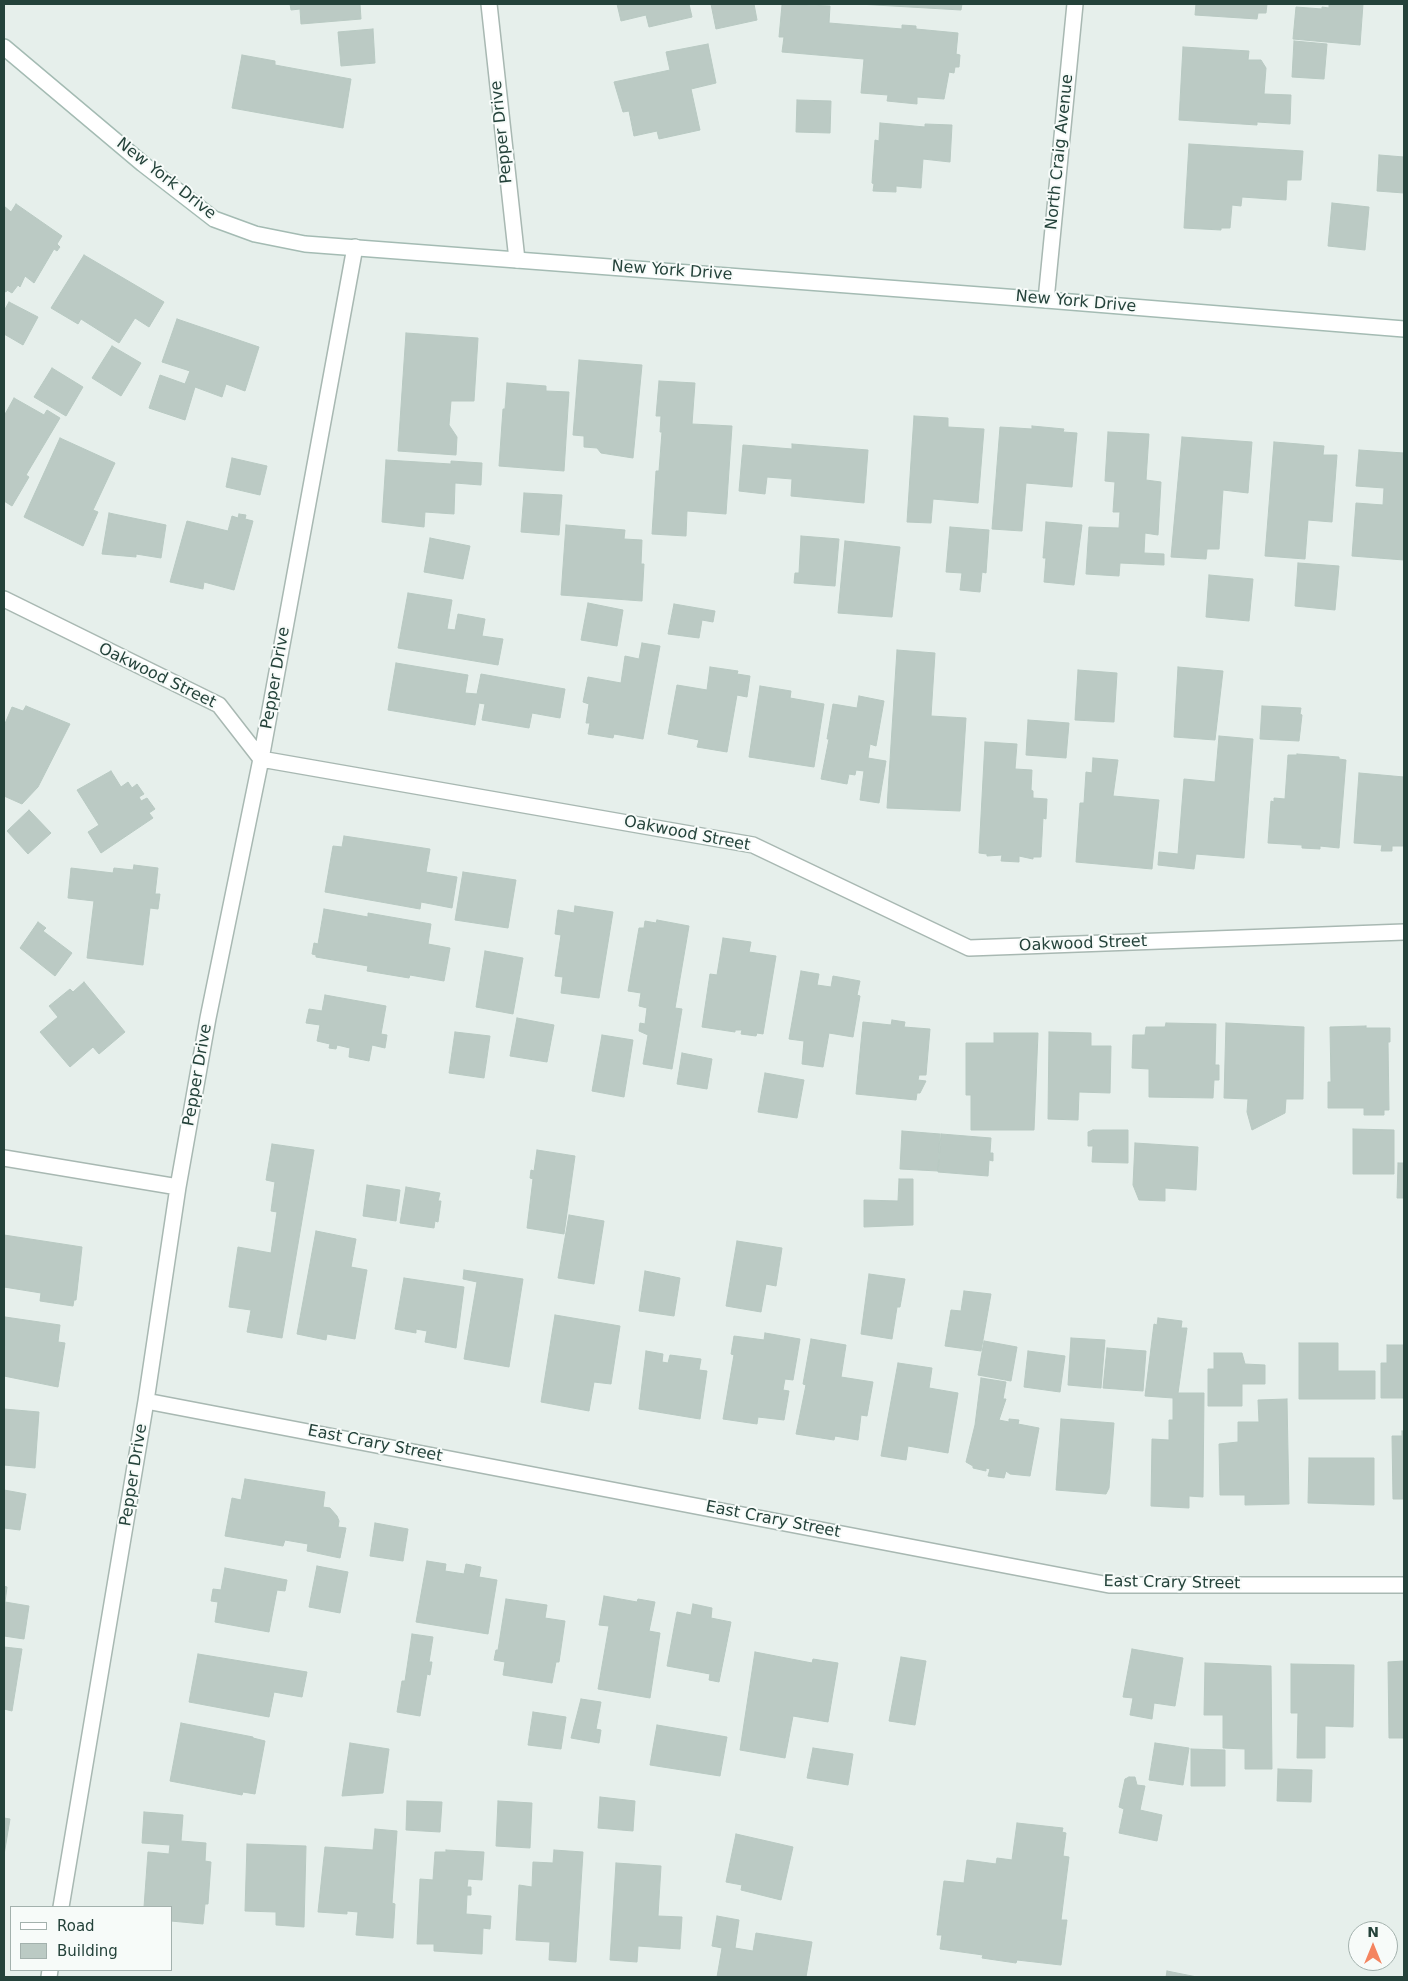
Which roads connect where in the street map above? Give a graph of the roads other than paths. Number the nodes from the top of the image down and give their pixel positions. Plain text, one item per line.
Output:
1 (489, 4) edge
2 (1074, 4) edge
3 (4, 47) edge
4 (355, 247) junction
5 (517, 260) junction
6 (1046, 300) junction
7 (1404, 329) edge
8 (4, 599) edge
9 (261, 759) junction
10 (1404, 932) edge
11 (4, 1158) edge
12 (178, 1187) junction
13 (146, 1401) junction
14 (1404, 1585) edge
15 (61, 1906) edge

1 - 5 street, Pepper Drive
2 - 6 street, North Craig Avenue
3 - 4 street, New York Drive
4 - 5 street, New York Drive
4 - 9 street, Pepper Drive
5 - 6 street, New York Drive
6 - 7 street, New York Drive
8 - 9 street, Oakwood Street
9 - 10 street, Oakwood Street
9 - 12 street, Pepper Drive
11 - 12 street
12 - 13 street, Pepper Drive
13 - 14 street, East Crary Street
13 - 15 street, Pepper Drive

